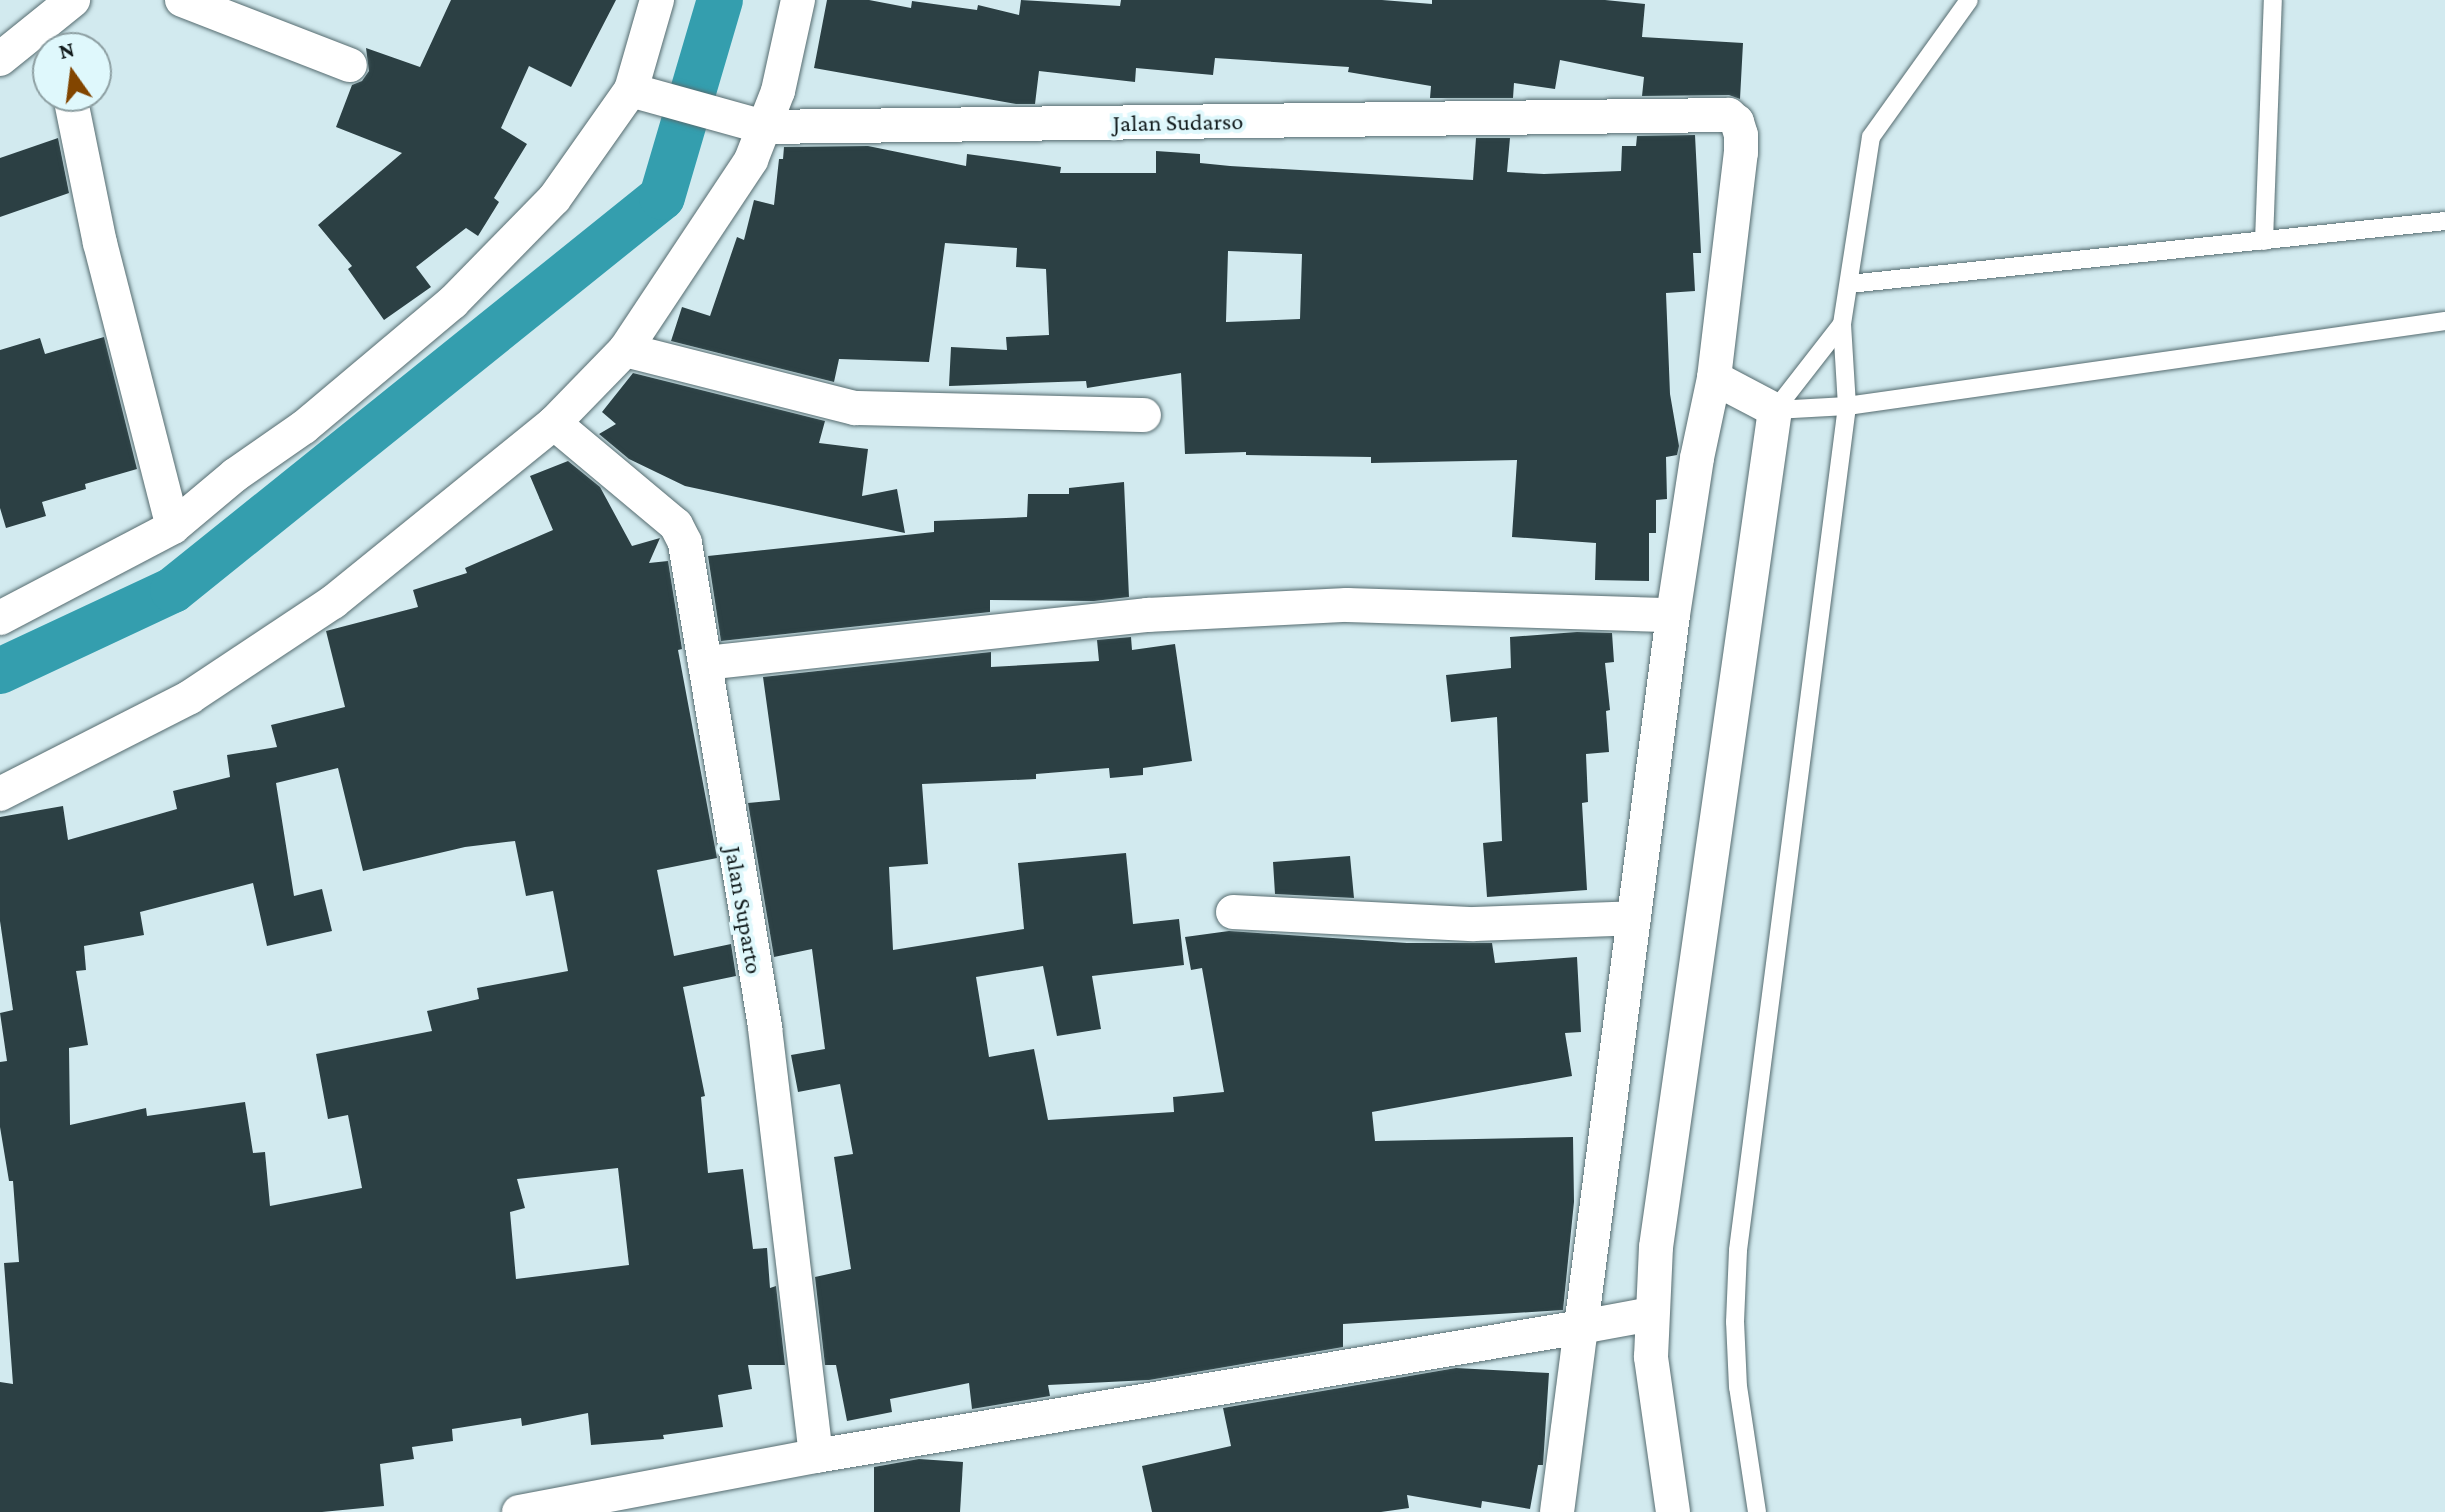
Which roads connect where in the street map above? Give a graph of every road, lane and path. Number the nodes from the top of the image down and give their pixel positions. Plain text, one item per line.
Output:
1 (73, 0) edge
2 (182, 0) edge
3 (657, 0) edge
4 (798, 0) edge
5 (1969, 0) edge
6 (2273, 0) edge
7 (50, 32) edge
8 (32, 44) edge
9 (0, 59) edge
10 (350, 65) dead end
11 (640, 94) junction
12 (73, 112) edge
13 (764, 127) junction
14 (2445, 221) edge
15 (2264, 241) junction
16 (1849, 284) junction
17 (2445, 321) edge
18 (1842, 324) junction
19 (625, 350) junction
20 (1714, 378) junction
21 (1847, 406) junction
22 (1775, 410) junction
23 (1144, 415) dead end
24 (554, 423) junction
25 (173, 527) junction
26 (1673, 615) junction
27 (0, 618) edge
28 (705, 663) junction
29 (0, 794) edge
30 (1233, 912) dead end
31 (1634, 918) junction
32 (1651, 1314) junction
33 (1581, 1327) junction
34 (816, 1456) junction
35 (519, 1512) edge
36 (1557, 1512) edge
37 (1673, 1512) edge
38 (1757, 1512) edge

1 - 7 street
2 - 10 street
3 - 11 street
4 - 13 street
5 - 16 lane
6 - 15 lane
8 - 9 street
11 - 13 street, Jalan Sudarso
11 - 25 street
12 - 25 street
13 - 19 street
13 - 20 street, Jalan Sudarso
14 - 15 lane
15 - 16 lane
16 - 18 lane
17 - 21 lane
18 - 21 lane
18 - 22 lane
19 - 23 street
19 - 24 street
20 - 22 street
20 - 26 street
21 - 22 lane
21 - 38 lane
22 - 32 street
24 - 28 street, Jalan Suparto
24 - 29 street
25 - 27 street
26 - 28 street
26 - 31 street
28 - 34 street, Jalan Suparto
30 - 31 street
31 - 33 street
32 - 33 street
32 - 37 street
33 - 34 street
33 - 36 street
34 - 35 street

